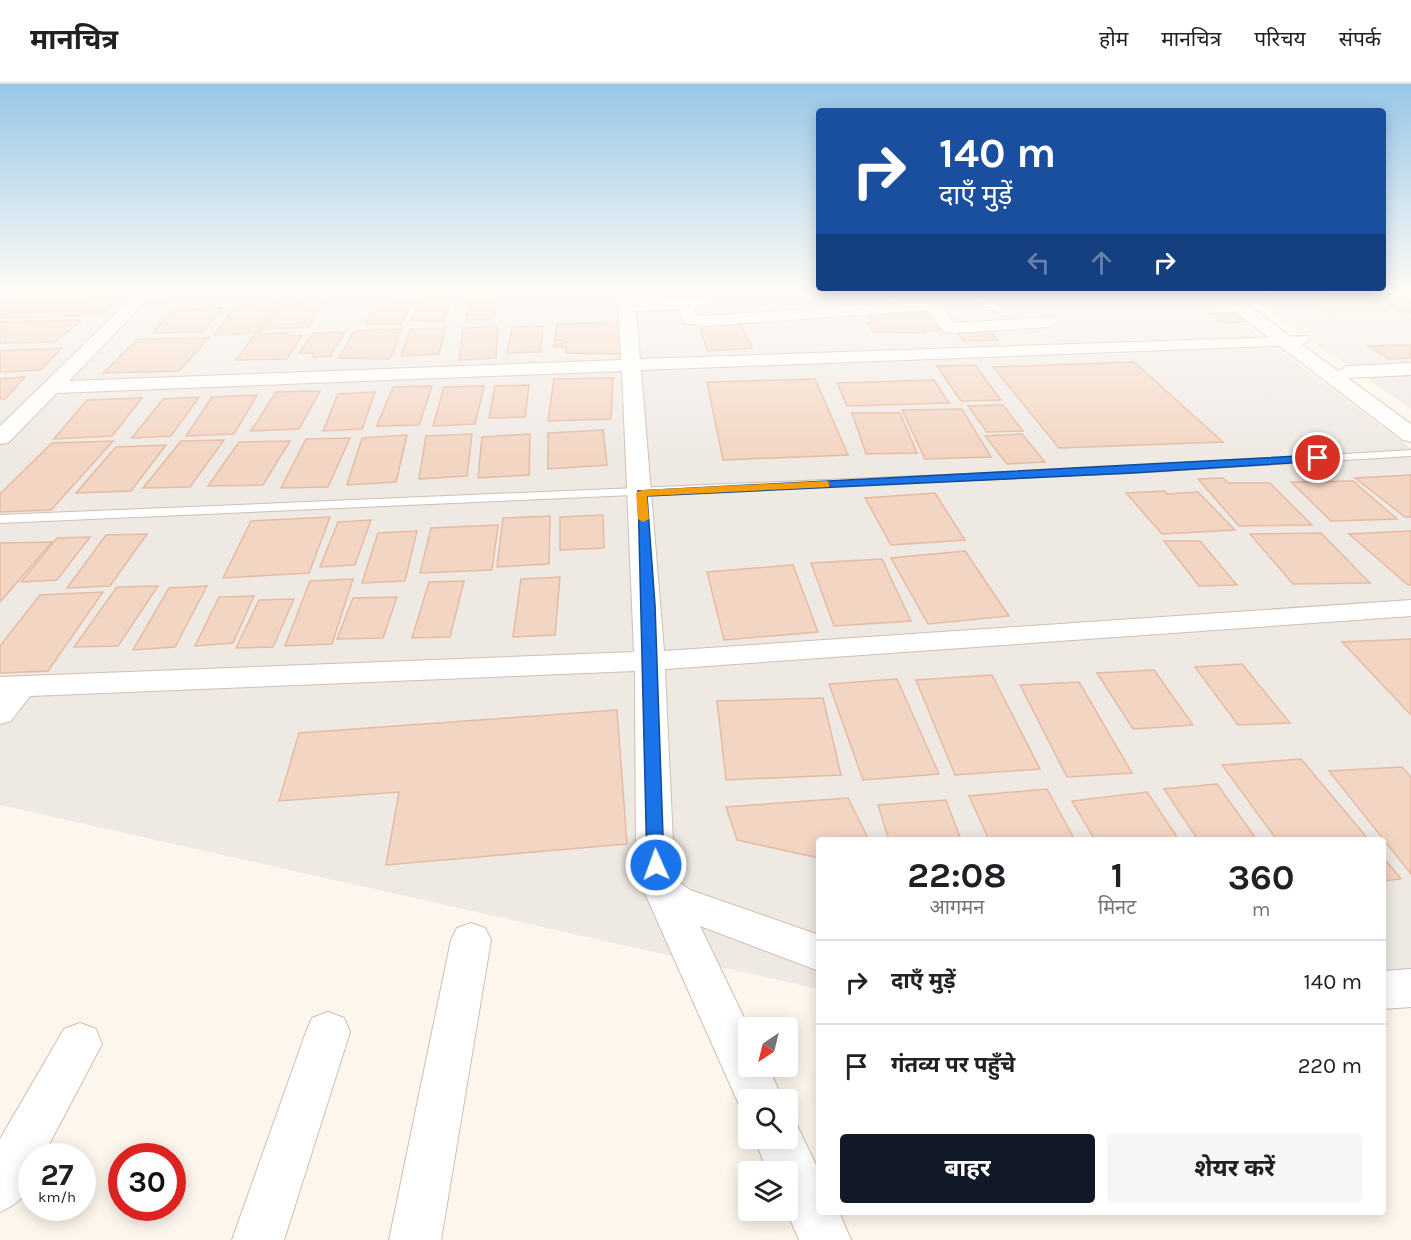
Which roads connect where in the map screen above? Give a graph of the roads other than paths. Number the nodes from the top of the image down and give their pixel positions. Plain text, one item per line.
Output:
1 (92, 347) edge
2 (630, 347) edge
3 (1104, 347) edge
4 (1301, 347) edge
5 (1304, 347) edge
6 (1076, 348) joint
7 (631, 365) junction
8 (1347, 372) junction
9 (1406, 372) edge
10 (52, 387) junction
11 (1411, 417) edge
12 (1411, 435) edge
13 (0, 438) edge
14 (1411, 453) edge
15 (642, 493) junction
16 (0, 519) edge
17 (1411, 608) edge
18 (650, 661) junction
19 (10, 687) edge
20 (0, 713) edge
21 (663, 891) junction
22 (471, 940) dead end
23 (816, 952) edge
24 (1411, 988) edge
25 (1386, 990) edge
26 (327, 1032) dead end
27 (80, 1044) dead end
28 (755, 1089) edge
29 (783, 1149) edge
30 (0, 1187) edge
31 (258, 1240) edge
32 (415, 1240) edge
33 (825, 1240) edge

1 - 10 street
2 - 7 street
3 - 6 street
4 - 12 main road
5 - 8 main road
6 - 7 street
7 - 10 street
7 - 15 street
8 - 9 street
8 - 11 main road
10 - 13 street
14 - 15 lane
15 - 16 lane
15 - 18 street
17 - 18 street
18 - 19 street
18 - 21 street
19 - 20 street
21 - 23 street
21 - 28 street
22 - 32 street
24 - 25 street
26 - 31 street
27 - 30 street
29 - 33 street

